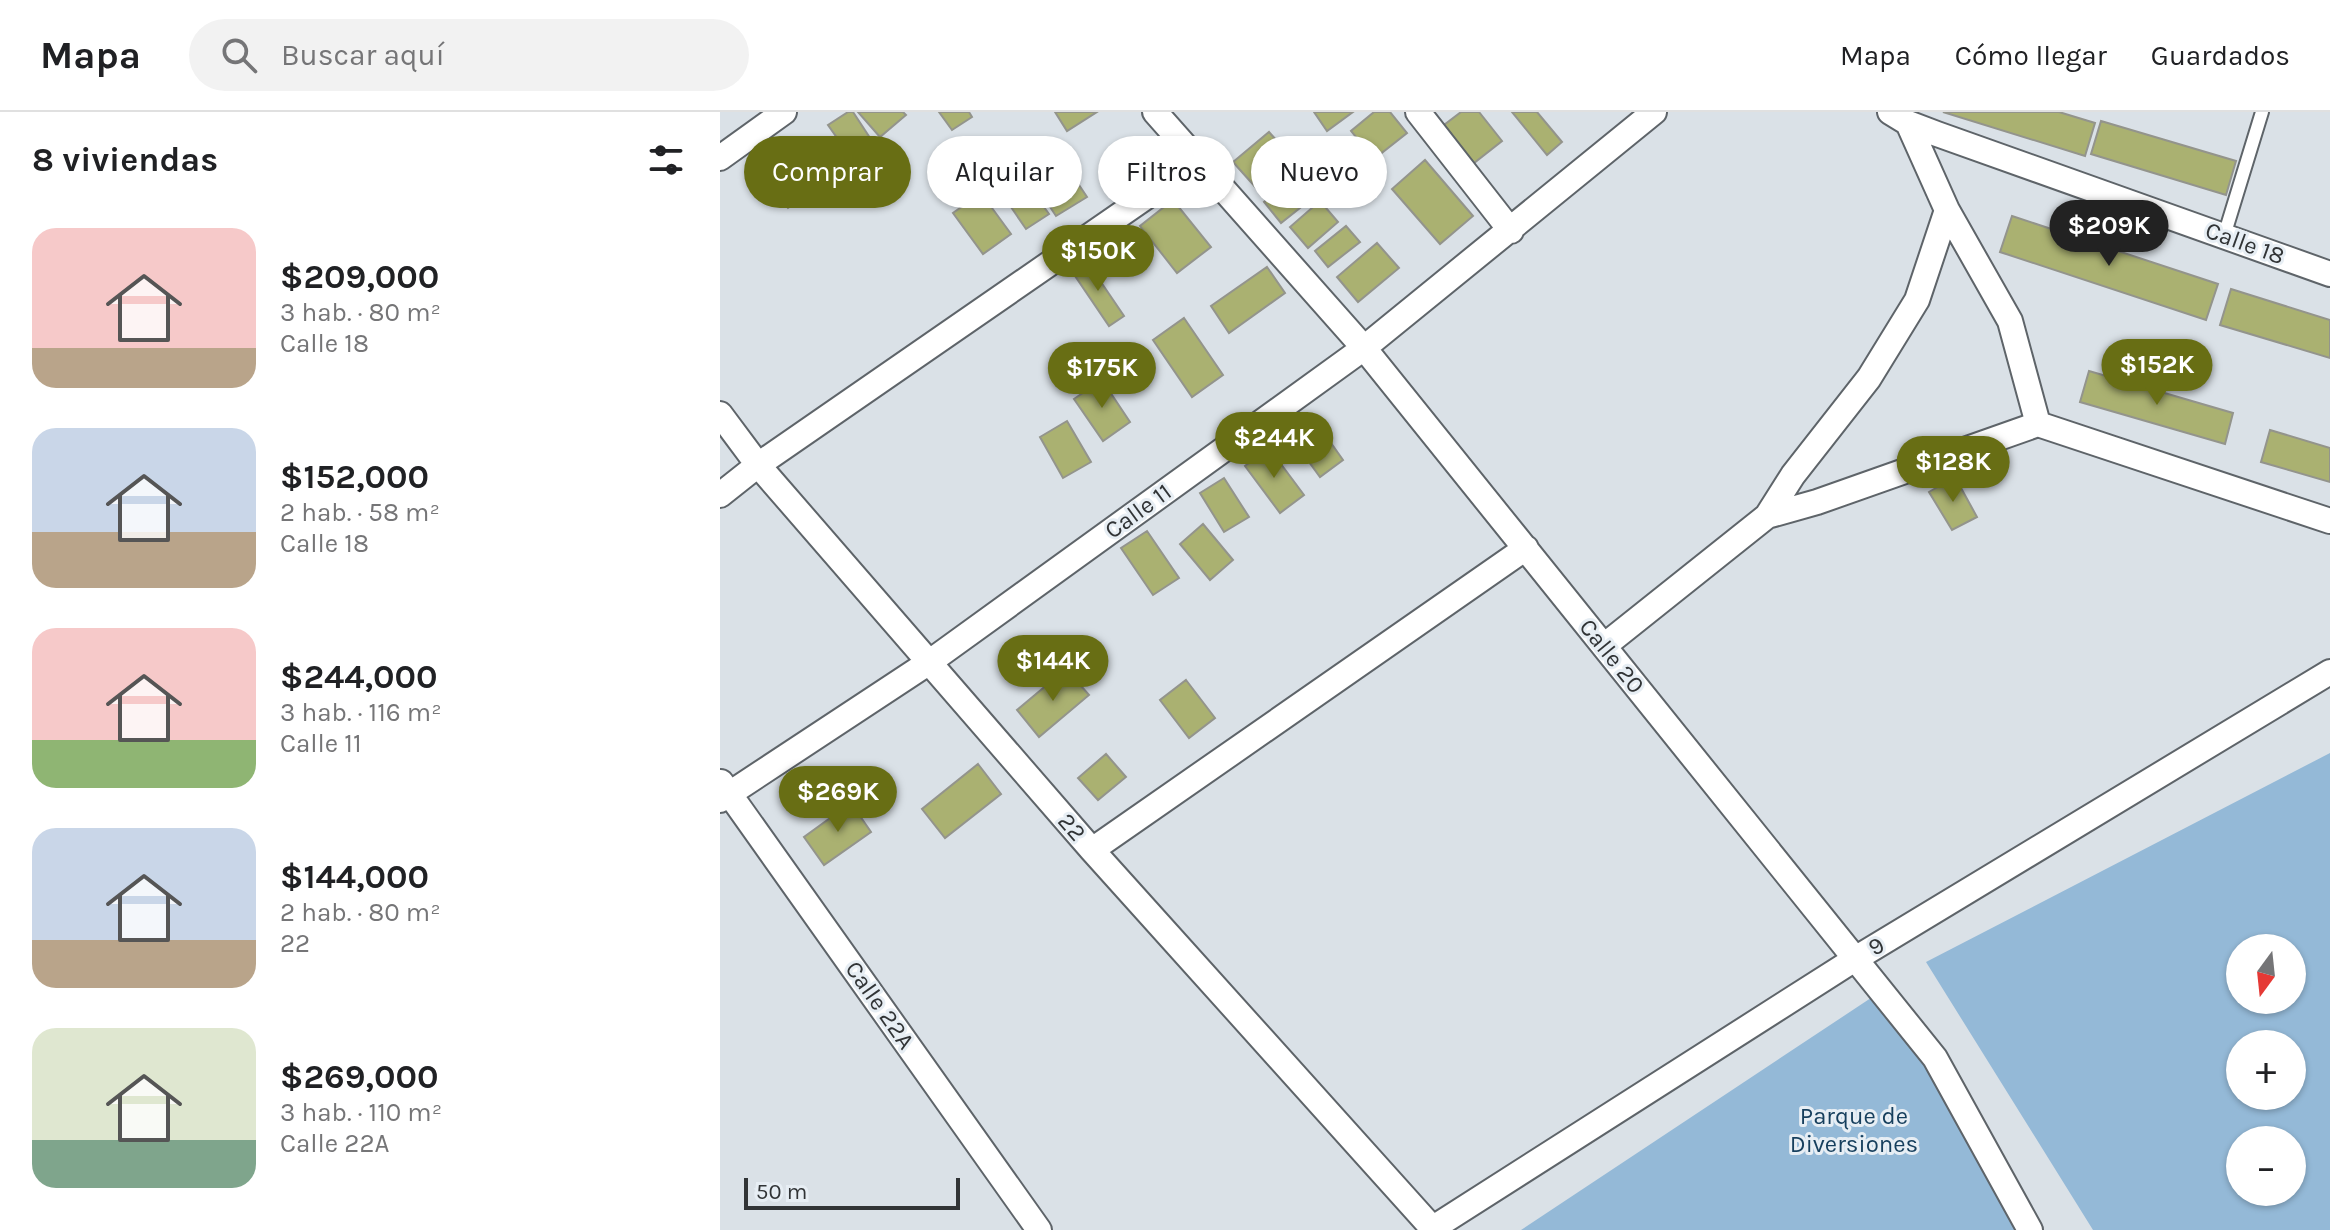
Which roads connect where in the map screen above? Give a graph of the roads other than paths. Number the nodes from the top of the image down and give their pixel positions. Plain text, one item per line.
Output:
1 (784, 112) edge
2 (1155, 112) edge
3 (1418, 112) edge
4 (1654, 112) edge
5 (2262, 112) edge
6 (1904, 116) edge
7 (1176, 136) edge
8 (720, 158) edge
9 (1235, 203) edge
10 (1130, 208) edge
11 (1947, 210) junction
12 (1511, 231) junction
13 (2224, 236) junction
14 (2330, 274) edge
15 (1364, 348) junction
16 (720, 414) edge
17 (2038, 424) junction
18 (758, 465) junction
19 (720, 495) edge
20 (1767, 516) junction
21 (2330, 521) edge
22 (1526, 548) junction
23 (1604, 646) junction
24 (931, 661) junction
25 (2330, 672) edge
26 (723, 792) edge
27 (1092, 850) junction
28 (1855, 959) junction
29 (1432, 1229) edge
30 (1039, 1230) edge
31 (2030, 1230) edge

1 - 8 street
2 - 7 street, Calle 20
3 - 12 street
4 - 12 street, Calle 11
5 - 13 lane
6 - 11 street
6 - 13 street, Calle 18
9 - 15 street, Calle 20
10 - 18 street
11 - 17 street
11 - 20 street
12 - 15 street, Calle 11
13 - 14 street, Calle 18
15 - 22 street, Calle 20
15 - 24 street, Calle 11
16 - 18 street, 22
17 - 20 street
17 - 21 street
18 - 19 street
18 - 24 street, 22
20 - 23 street
22 - 23 street, Calle 20
22 - 27 street
23 - 28 street, Calle 20
24 - 26 street, Calle 11
24 - 27 street, 22
25 - 28 street, 9
26 - 30 street, Calle 22A
27 - 29 street, 22
28 - 29 street, 9
28 - 31 street, Calle 20

